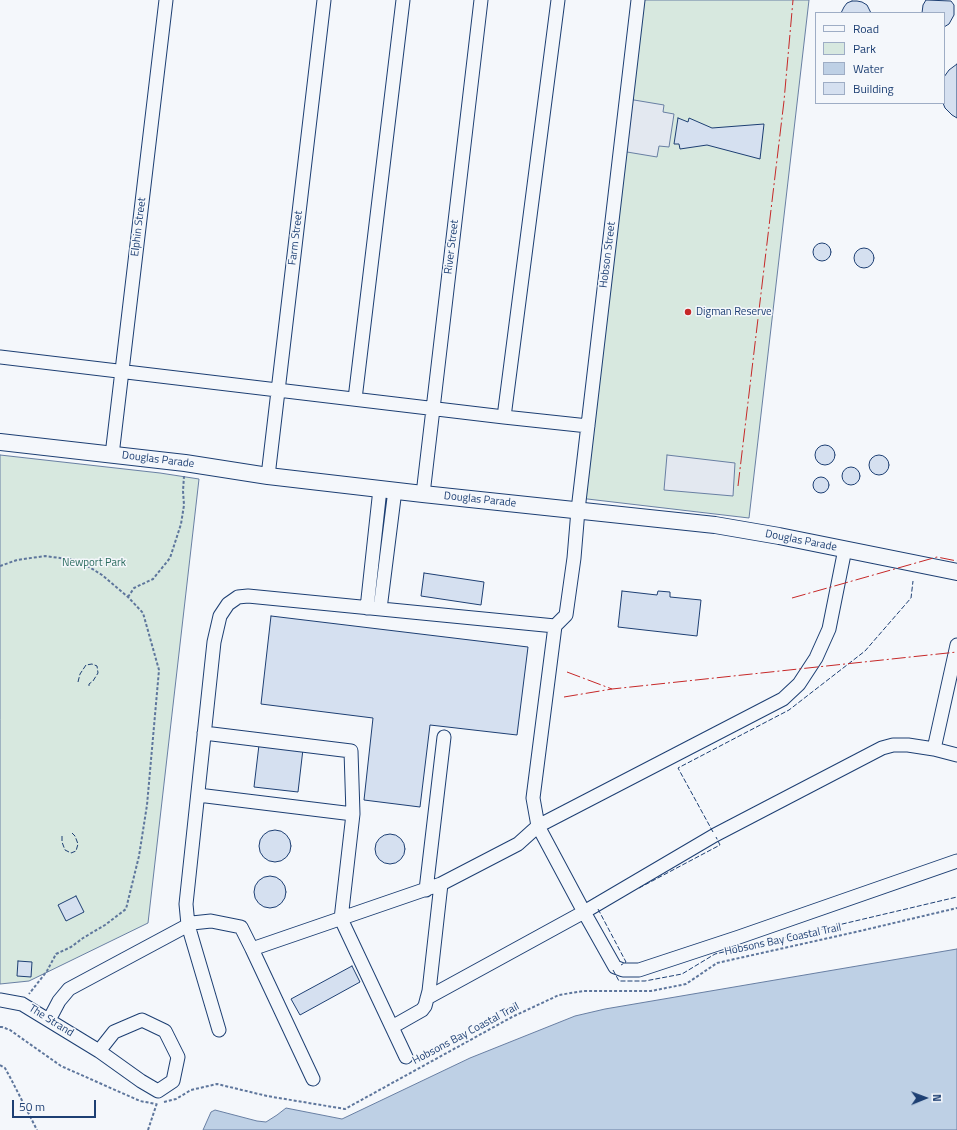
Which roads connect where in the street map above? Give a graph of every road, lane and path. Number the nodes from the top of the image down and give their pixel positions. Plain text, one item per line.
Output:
1 (166, 0) edge
2 (324, 0) edge
3 (403, 0) edge
4 (481, 0) edge
5 (558, 0) edge
6 (638, 0) edge
7 (0, 357) edge
8 (122, 372) junction
9 (278, 390) junction
10 (355, 399) junction
11 (433, 408) junction
12 (504, 417) junction
13 (588, 426) junction
14 (0, 442) edge
15 (112, 455) junction
16 (185, 463) junction
17 (268, 476) junction
18 (387, 489) junction
19 (423, 494) junction
20 (578, 510) junction
21 (845, 549) junction
22 (0, 566) edge
23 (957, 572) edge
24 (128, 597) junction
25 (374, 608) junction
26 (555, 626) junction
27 (957, 645) edge
28 (204, 733) junction
29 (444, 737) dead end
30 (934, 749) junction
31 (957, 755) edge
32 (198, 794) junction
33 (352, 814) junction
34 (538, 826) junction
35 (957, 861) edge
36 (442, 884) junction
37 (426, 890) junction
38 (957, 908) edge
39 (584, 912) junction
40 (341, 919) junction
41 (188, 925) junction
42 (252, 949) junction
43 (428, 998) junction
44 (0, 1000) edge
45 (22, 1004) junction
46 (49, 1020) junction
47 (0, 1027) edge
48 (392, 1027) junction
49 (219, 1030) dead end
50 (99, 1051) junction
51 (406, 1057) dead end
52 (0, 1065) edge
53 (313, 1079) dead end
54 (157, 1104) junction
55 (37, 1130) edge
56 (148, 1130) edge

1 - 8 street, Elphin Street
2 - 9 street, Farm Street
3 - 10 street
4 - 11 street, River Street
5 - 12 street
6 - 13 street, Hobson Street
7 - 8 street
8 - 9 street
8 - 15 street, Elphin Street
9 - 10 street
9 - 17 street, Farm Street
10 - 11 street
11 - 12 street
11 - 19 street, River Street
12 - 13 street
13 - 20 street, Hobson Street
14 - 15 main road, Douglas Parade
15 - 16 main road, Douglas Parade
16 - 17 main road, Douglas Parade
16 - 24 path
17 - 18 main road, Douglas Parade
18 - 19 main road, Douglas Parade
18 - 25 street
19 - 20 main road, Douglas Parade
20 - 21 main road, Douglas Parade
20 - 26 street, Hobson Street
21 - 23 main road, Douglas Parade
21 - 34 street
22 - 24 path
24 - 45 path
25 - 26 street
25 - 28 street
26 - 34 street
27 - 30 street
28 - 32 street
28 - 33 street
29 - 37 street
30 - 31 street
30 - 39 street
32 - 33 street
32 - 41 street
33 - 40 street
34 - 36 street
34 - 39 street
35 - 39 street
36 - 37 street
36 - 43 street
37 - 40 street
38 - 54 path, Hobsons Bay Coastal Trail
39 - 43 street
40 - 42 street
40 - 48 street
41 - 42 street
41 - 46 street
41 - 49 street
42 - 53 street
43 - 48 street
44 - 45 street, The Strand
45 - 46 street, The Strand
46 - 50 street, The Strand
47 - 54 path, Hobsons Bay Coastal Trail
48 - 51 street
50 - 50 street, The Strand
52 - 55 path
54 - 56 path

